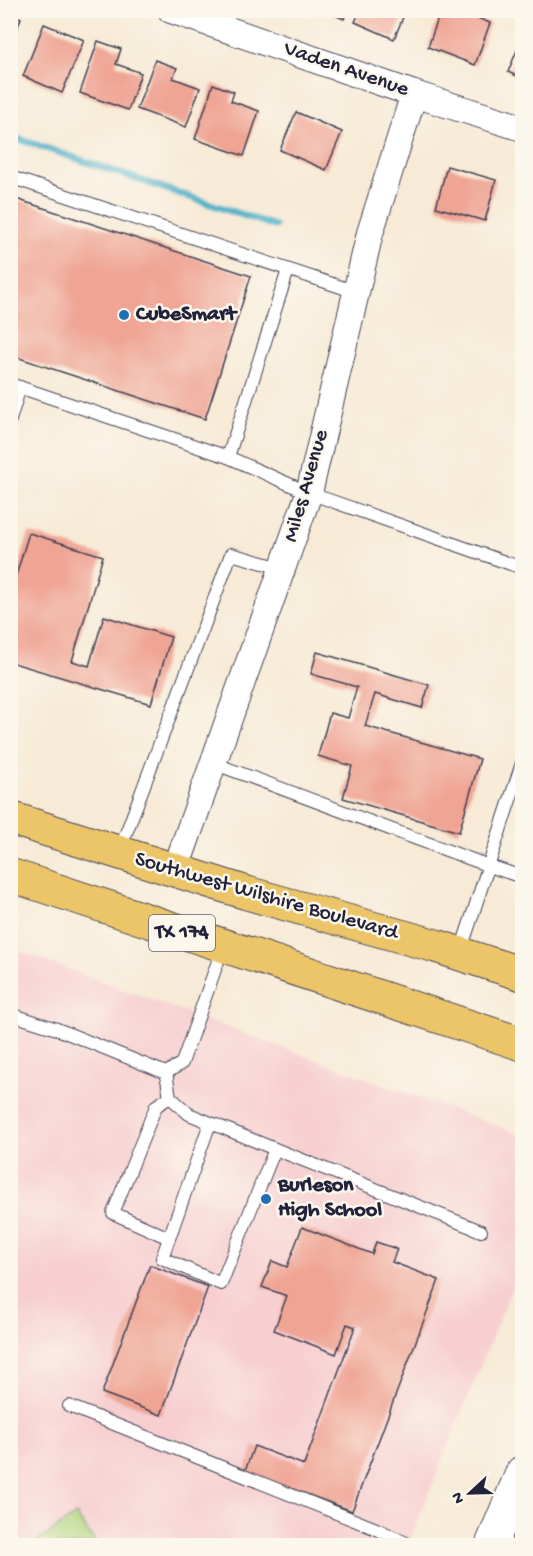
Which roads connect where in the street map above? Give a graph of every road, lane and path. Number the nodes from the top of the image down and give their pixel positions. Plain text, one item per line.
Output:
1 (171, 10) edge
2 (414, 94) junction
3 (522, 128) edge
4 (10, 177) edge
5 (288, 270) junction
6 (356, 292) junction
7 (15, 386) edge
8 (10, 420) edge
9 (228, 457) junction
10 (309, 493) junction
11 (281, 568) junction
12 (522, 568) edge
13 (213, 763) junction
14 (522, 763) edge
15 (10, 818) edge
16 (118, 853) junction
17 (489, 866) junction
18 (175, 871) junction
19 (10, 875) edge
20 (522, 877) edge
21 (223, 946) junction
22 (460, 954) junction
23 (522, 974) edge
24 (10, 1014) edge
25 (522, 1044) edge
26 (166, 1073) junction
27 (171, 1097) junction
28 (210, 1123) junction
29 (275, 1149) junction
30 (481, 1231) dead end
31 (169, 1239) junction
32 (69, 1406) dead end
33 (522, 1472) edge
34 (412, 1545) edge
35 (491, 1545) edge

1 - 2 street, Vaden Avenue
2 - 3 street, Vaden Avenue
2 - 6 street, Miles Avenue
4 - 5 lane
5 - 6 lane
5 - 9 lane
6 - 10 street, Miles Avenue
7 - 8 lane
7 - 9 lane
9 - 10 lane
10 - 11 street, Miles Avenue
10 - 12 lane
11 - 13 street, Miles Avenue
11 - 16 lane
13 - 17 lane
13 - 18 street, Miles Avenue
14 - 17 lane
15 - 16 main road, Southwest Wilshire Boulevard / TX 174
16 - 18 main road, Southwest Wilshire Boulevard / TX 174
17 - 20 lane
17 - 22 lane
18 - 22 main road, Southwest Wilshire Boulevard / TX 174
19 - 21 main road, TX 174
21 - 25 main road, TX 174
21 - 26 lane
22 - 23 main road, Southwest Wilshire Boulevard / TX 174
24 - 26 lane
26 - 27 lane
27 - 28 lane
27 - 31 lane
28 - 29 lane
28 - 31 lane
29 - 30 lane
29 - 31 lane
32 - 34 lane
33 - 35 street

